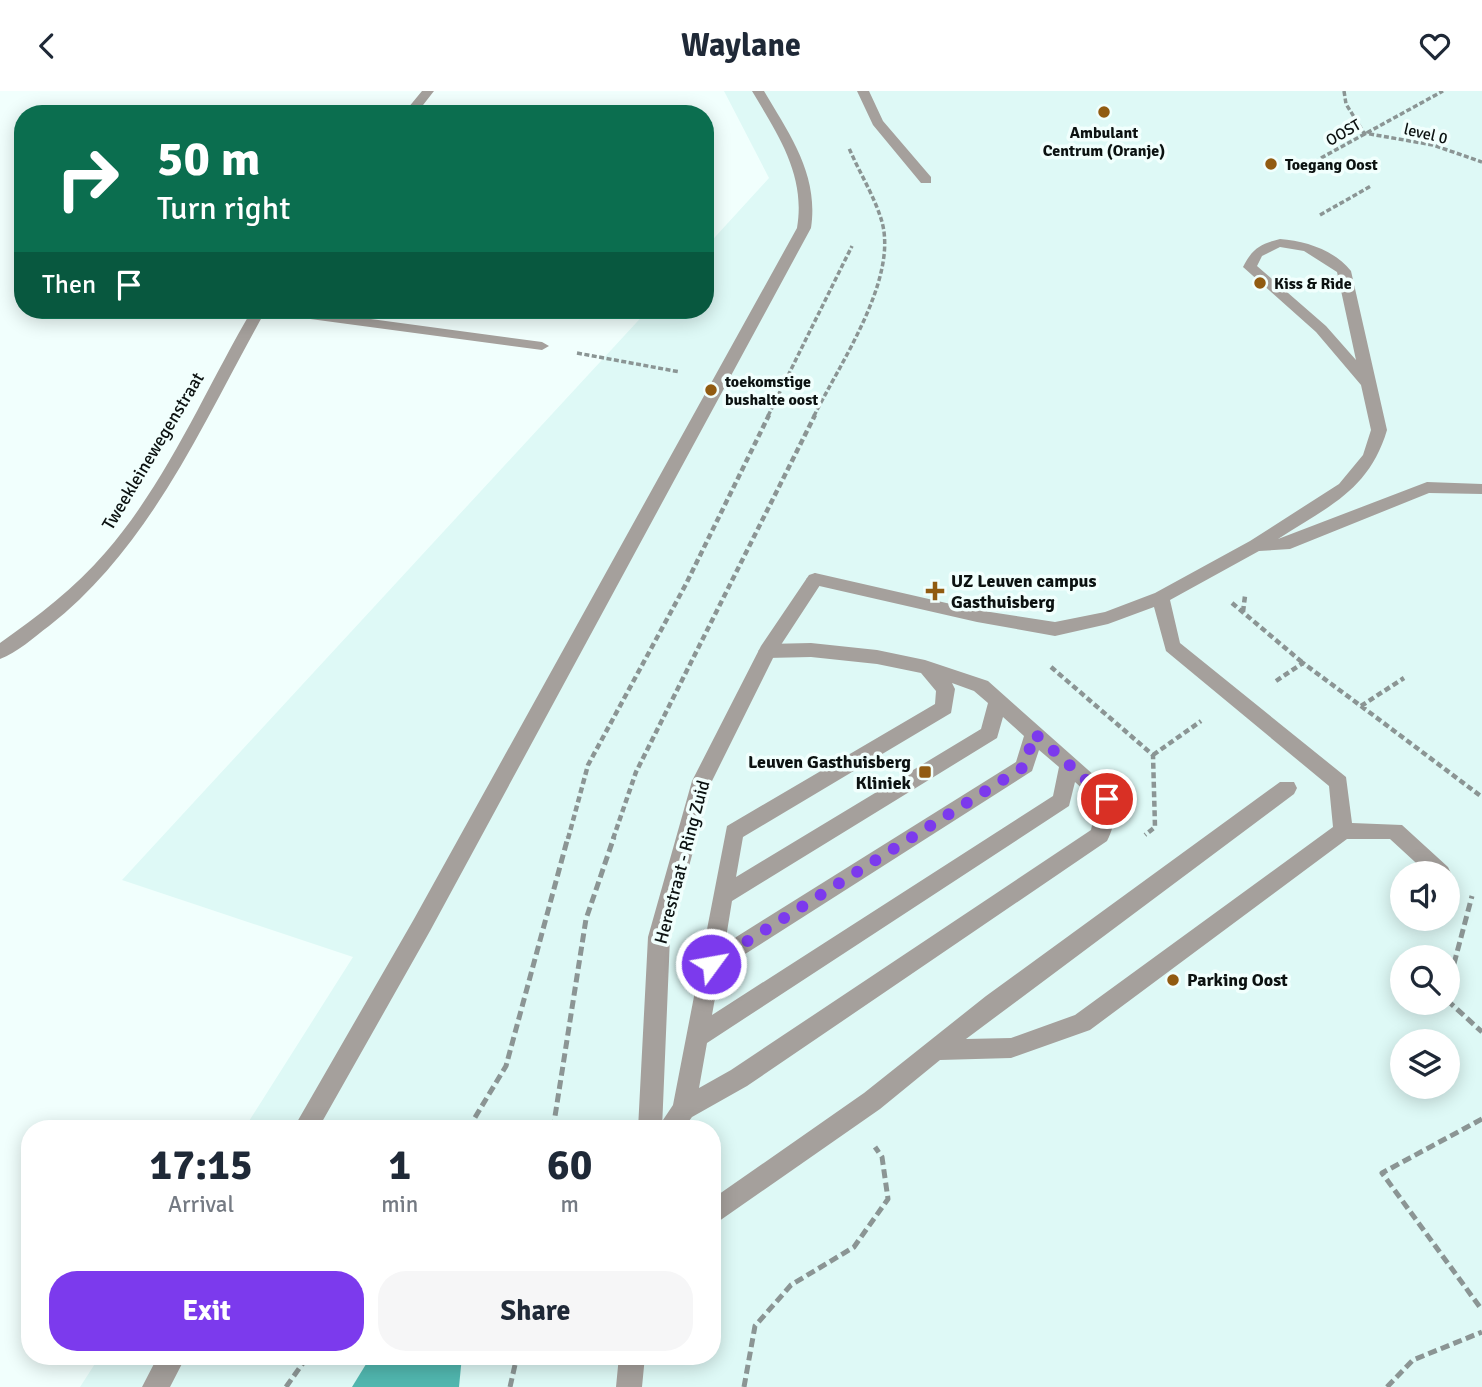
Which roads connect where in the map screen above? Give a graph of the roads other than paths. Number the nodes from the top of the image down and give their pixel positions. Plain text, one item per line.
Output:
1 (428, 91) edge
2 (758, 91) edge
3 (863, 91) edge
4 (416, 105) edge
5 (926, 180) dead end
6 (253, 319) edge
7 (340, 319) edge
8 (542, 346) road end
9 (1367, 382) junction
10 (1482, 489) edge
11 (1256, 545) junction
12 (1161, 597) junction
13 (766, 651) junction
14 (0, 652) edge
15 (925, 667) junction
16 (998, 701) junction
17 (1034, 733) junction
18 (1069, 766) junction
19 (1287, 788) dead end
20 (1343, 831) junction
21 (1428, 861) edge
22 (723, 896) junction
23 (711, 964) junction
24 (697, 1037) junction
25 (938, 1050) junction
26 (684, 1109) junction
27 (311, 1120) edge
28 (650, 1120) edge
29 (676, 1120) edge
30 (721, 1208) edge
31 (168, 1365) edge
32 (631, 1365) edge
33 (155, 1387) edge
34 (629, 1387) edge

1 - 4 street
2 - 27 street
3 - 5 street
6 - 14 street, Tweekleinewegenstraat
7 - 8 street
9 - 9 street
9 - 11 street
10 - 11 street
11 - 12 street
12 - 13 street, Herestraat - Ring Zuid
12 - 20 street
13 - 15 street
13 - 28 street, Herestraat - Ring Zuid
15 - 16 street
15 - 22 street
16 - 17 street
16 - 22 street
17 - 18 street
17 - 23 street
18 - 24 street
18 - 26 street
19 - 25 street
20 - 21 street
20 - 25 street
22 - 23 street
23 - 24 street
24 - 26 street
25 - 30 street
26 - 29 street
31 - 33 street
32 - 34 street

